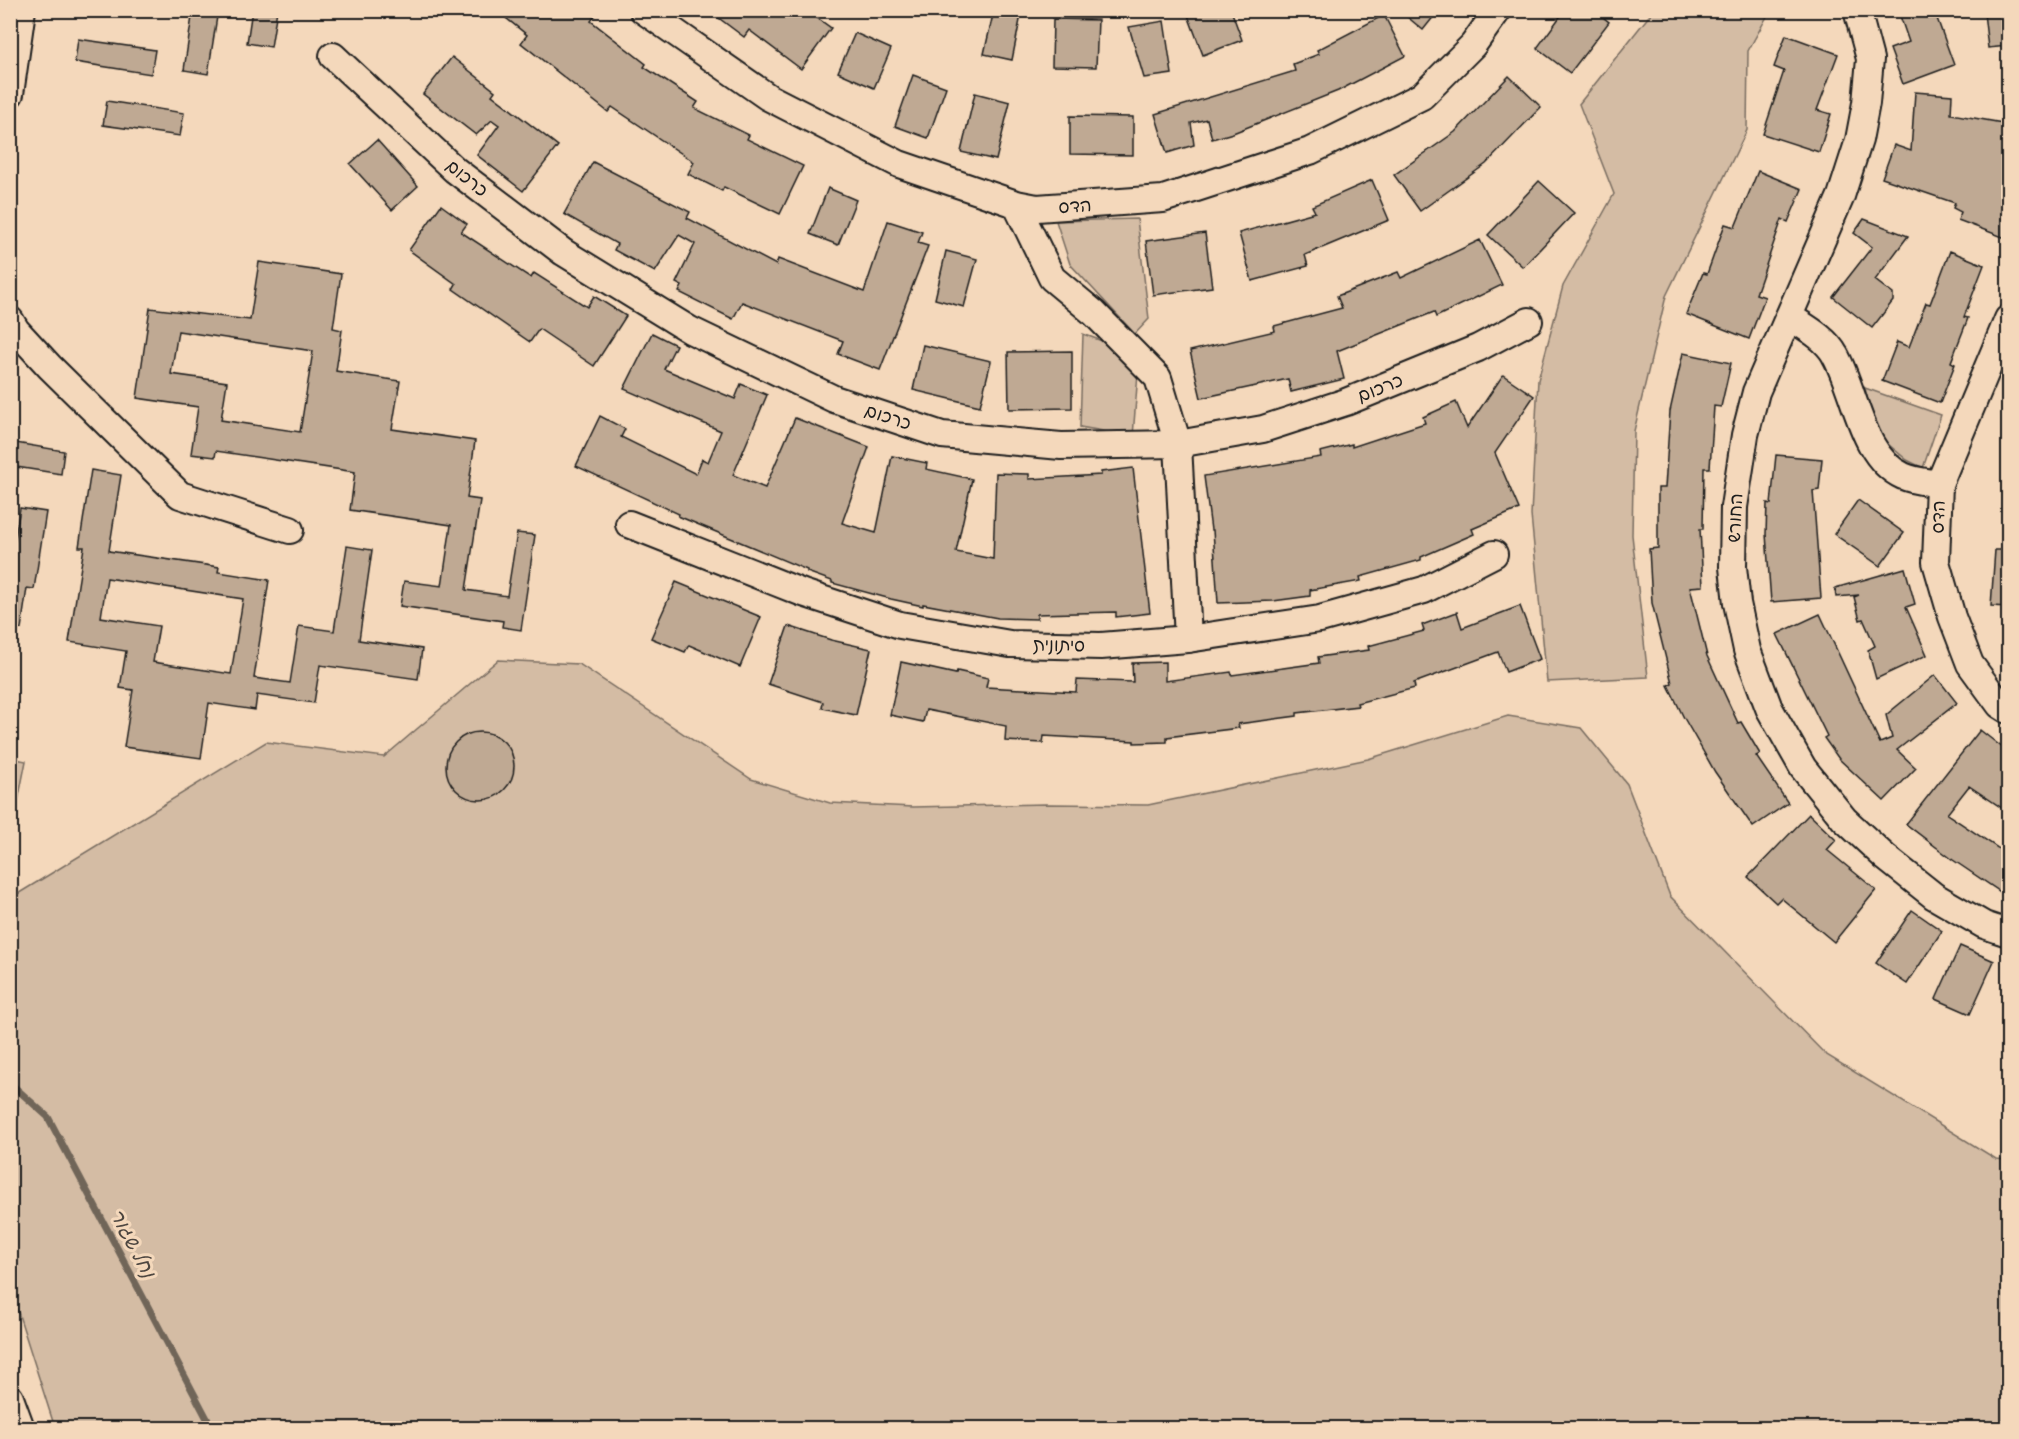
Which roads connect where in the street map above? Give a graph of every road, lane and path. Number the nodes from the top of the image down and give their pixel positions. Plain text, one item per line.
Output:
1 (22, 10) edge
2 (643, 10) edge
3 (1498, 10) edge
4 (1857, 10) edge
5 (333, 56) dead end
6 (10, 94) edge
7 (1016, 204) junction
8 (1790, 317) junction
9 (2008, 319) edge
10 (10, 320) edge
11 (1529, 321) dead end
12 (1178, 444) junction
13 (1939, 484) junction
14 (629, 524) dead end
15 (290, 530) dead end
16 (1494, 554) dead end
17 (1188, 639) junction
18 (2008, 710) edge
19 (2008, 933) edge
20 (10, 1398) edge
21 (21, 1428) edge

1 - 6 street
2 - 7 street, הדס
3 - 7 street, הדס
4 - 8 street, החורש
5 - 12 street, כרכום
7 - 12 street
8 - 13 street
8 - 19 street, החורש
9 - 13 street, הדס
10 - 15 street
11 - 12 street, כרכום
12 - 17 street
13 - 18 street, הדס
14 - 17 street, סיתונית
16 - 17 street, סיתונית
20 - 21 street

